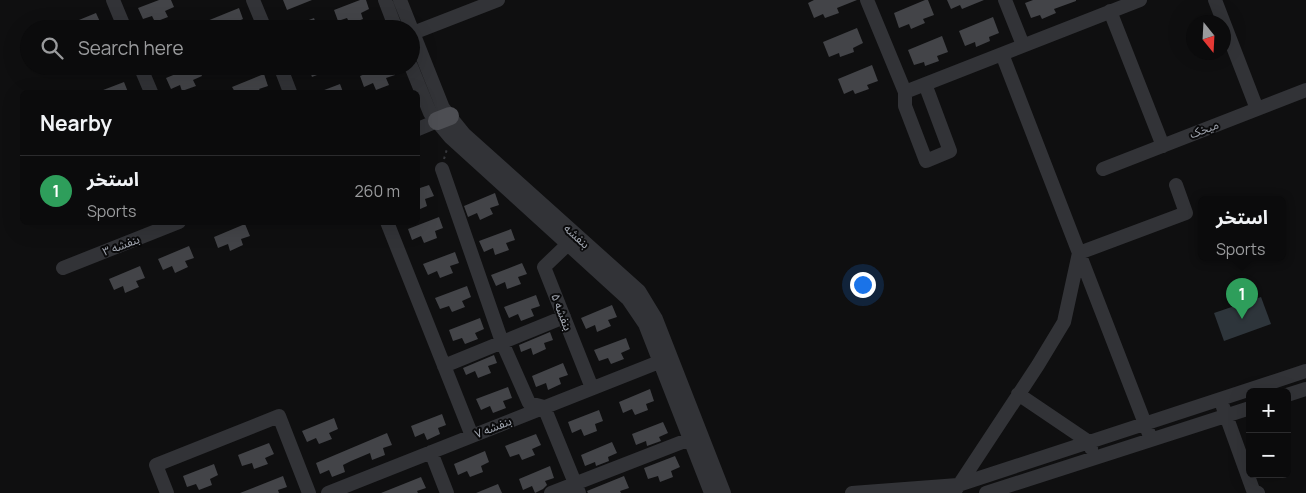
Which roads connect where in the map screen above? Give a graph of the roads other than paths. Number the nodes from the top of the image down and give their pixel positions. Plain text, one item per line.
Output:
1 (114, 0) edge
2 (253, 0) edge
3 (385, 0) edge
4 (400, 0) edge
5 (498, 0) edge
6 (867, 0) edge
7 (1005, 0) edge
8 (1140, 0) edge
9 (1216, 0) edge
10 (1110, 11) junction
11 (122, 20) edge
12 (261, 20) edge
13 (393, 20) edge
14 (408, 20) edge
15 (420, 30) edge
16 (1023, 45) junction
17 (420, 50) edge
18 (1002, 54) junction
19 (144, 75) edge
20 (283, 75) edge
21 (415, 75) edge
22 (925, 84) junction
23 (150, 90) edge
24 (289, 90) edge
25 (1306, 90) edge
26 (905, 92) junction
27 (1258, 109) junction
28 (444, 119) junction
29 (420, 128) edge
30 (1163, 146) junction
31 (442, 169) road end
32 (1103, 169) dead end
33 (1176, 185) dead end
34 (171, 225) edge
35 (388, 225) edge
36 (568, 244) junction
37 (1079, 253) junction
38 (63, 268) dead end
39 (564, 317) junction
40 (502, 342) junction
41 (659, 362) junction
42 (444, 366) junction
43 (1306, 371) edge
44 (592, 388) junction
45 (1306, 389) edge
46 (1018, 394) junction
47 (1291, 395) edge
48 (1220, 399) junction
49 (544, 407) junction
50 (1246, 409) edge
51 (1226, 415) junction
52 (1146, 424) junction
53 (472, 436) junction
54 (690, 439) junction
55 (1151, 440) junction
56 (1089, 442) junction
57 (431, 452) junction
58 (1095, 458) junction
59 (577, 488) edge
60 (959, 490) edge
61 (166, 493) edge
62 (309, 493) edge
63 (328, 493) edge
64 (447, 493) edge
65 (551, 493) edge
66 (711, 493) edge
67 (724, 493) edge
68 (852, 493) edge
69 (986, 493) edge
70 (1258, 493) edge

1 - 11 street
2 - 12 street
3 - 13 street
4 - 14 street, بنفشه
5 - 15 street
6 - 26 street
7 - 16 street
8 - 10 street
9 - 27 street
10 - 16 street
10 - 30 street
16 - 18 street
17 - 28 street, بنفشه
18 - 22 street
18 - 37 street
19 - 23 street
20 - 24 street
21 - 28 street, بنفشه
22 - 26 street
22 - 26 street
25 - 27 street, میخک
27 - 30 street, میخک
28 - 29 street
28 - 36 street, بنفشه
28 - 67 street, بنفشه
30 - 32 street, میخک
31 - 40 street
33 - 37 street
34 - 38 street, بنفشه ۳
35 - 42 street
36 - 39 street, بنفشه ۵
36 - 41 street, بنفشه
37 - 46 street
37 - 52 street
39 - 40 street
39 - 44 street, بنفشه ۵
40 - 42 street
40 - 49 street
41 - 44 street, بنفشه ۷
41 - 54 street, بنفشه
42 - 53 street
43 - 48 street
44 - 49 street, بنفشه ۷
45 - 47 street
46 - 56 street
46 - 60 street
48 - 51 street
48 - 52 street
49 - 53 street, بنفشه ۷
49 - 59 street
50 - 51 street
51 - 55 street
51 - 70 street
52 - 55 street
52 - 56 street
53 - 57 street, بنفشه ۷
54 - 59 street
54 - 66 street, بنفشه
55 - 58 street
56 - 58 street
56 - 60 street
57 - 63 street, بنفشه ۷
57 - 64 street
58 - 69 street
59 - 65 street
60 - 68 street
61 - 62 street

